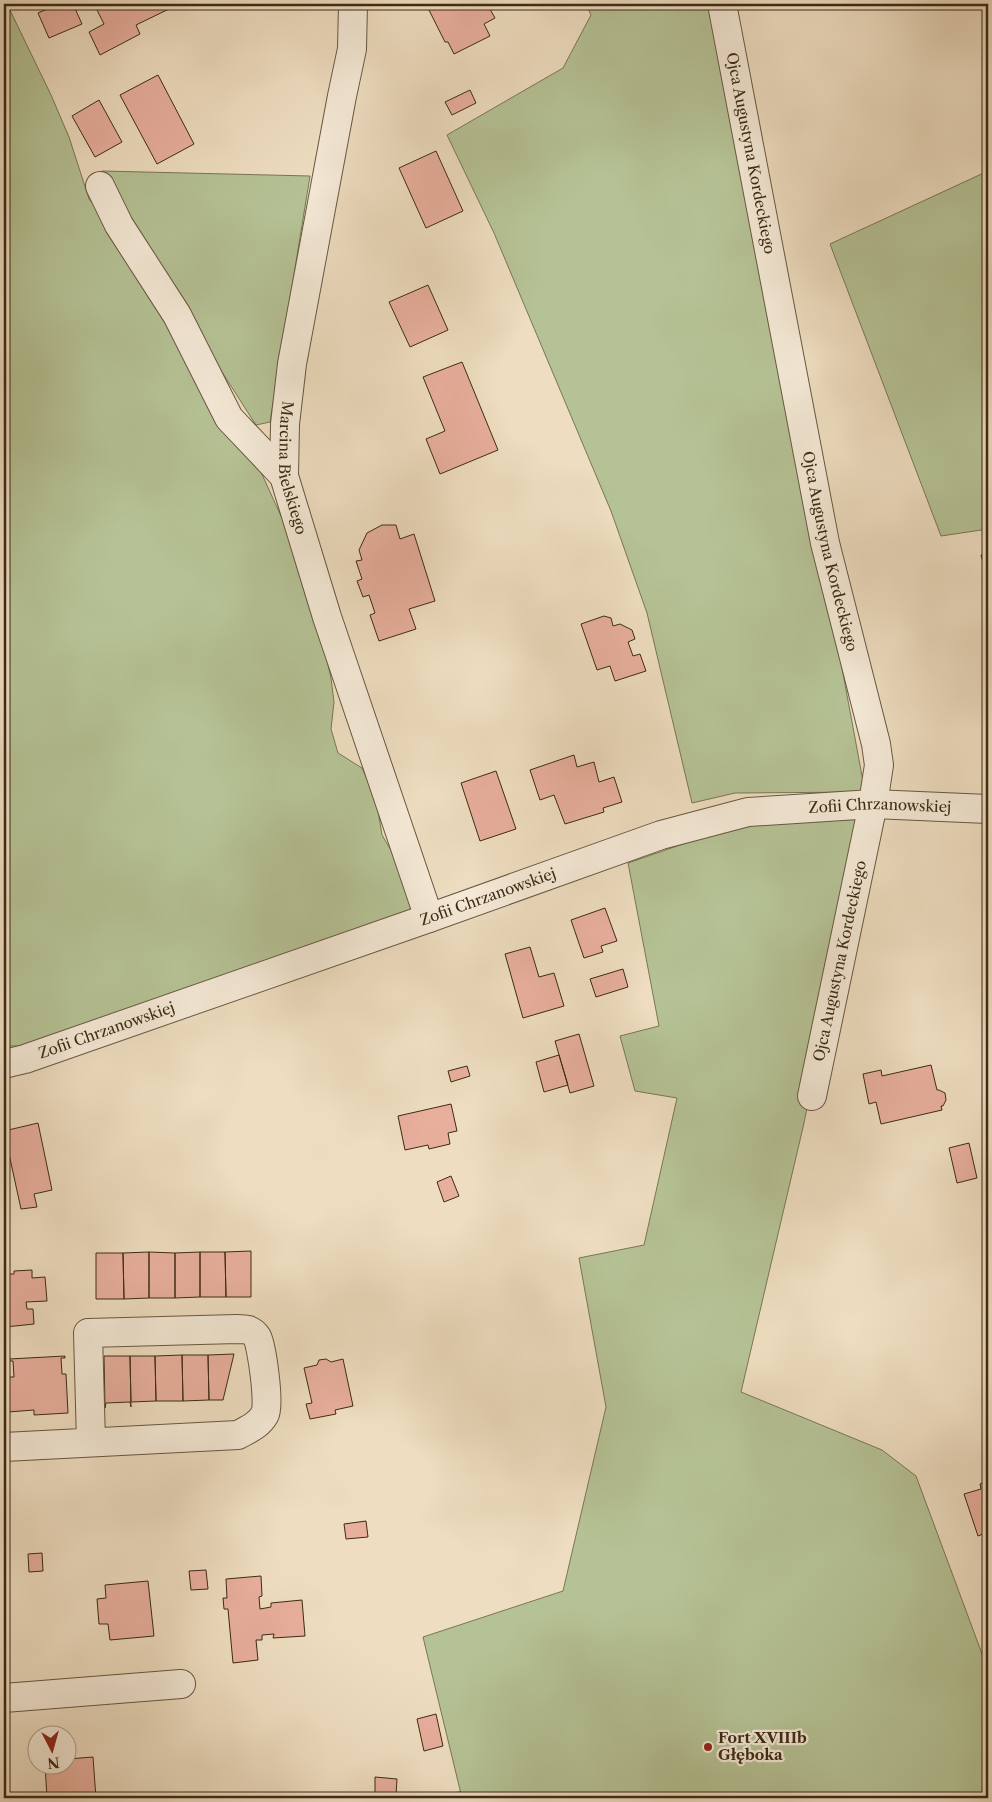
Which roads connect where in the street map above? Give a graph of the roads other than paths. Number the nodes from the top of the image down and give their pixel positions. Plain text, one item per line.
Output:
1 (353, 4) edge
2 (722, 4) edge
3 (100, 186) dead end
4 (284, 476) junction
5 (873, 804) junction
6 (988, 809) edge
7 (429, 918) junction
8 (4, 1064) edge
9 (812, 1096) dead end
10 (91, 1442) junction
11 (4, 1447) edge
12 (181, 1684) dead end
13 (4, 1698) edge

1 - 4 street, Marcina Bielskiego
2 - 5 street, Ojca Augustyna Kordeckiego
3 - 4 street
4 - 7 street, Marcina Bielskiego
5 - 6 street, Zofii Chrzanowskiej
5 - 7 street, Zofii Chrzanowskiej
5 - 9 street, Ojca Augustyna Kordeckiego
7 - 8 street, Zofii Chrzanowskiej
10 - 10 street
10 - 11 street
12 - 13 street

